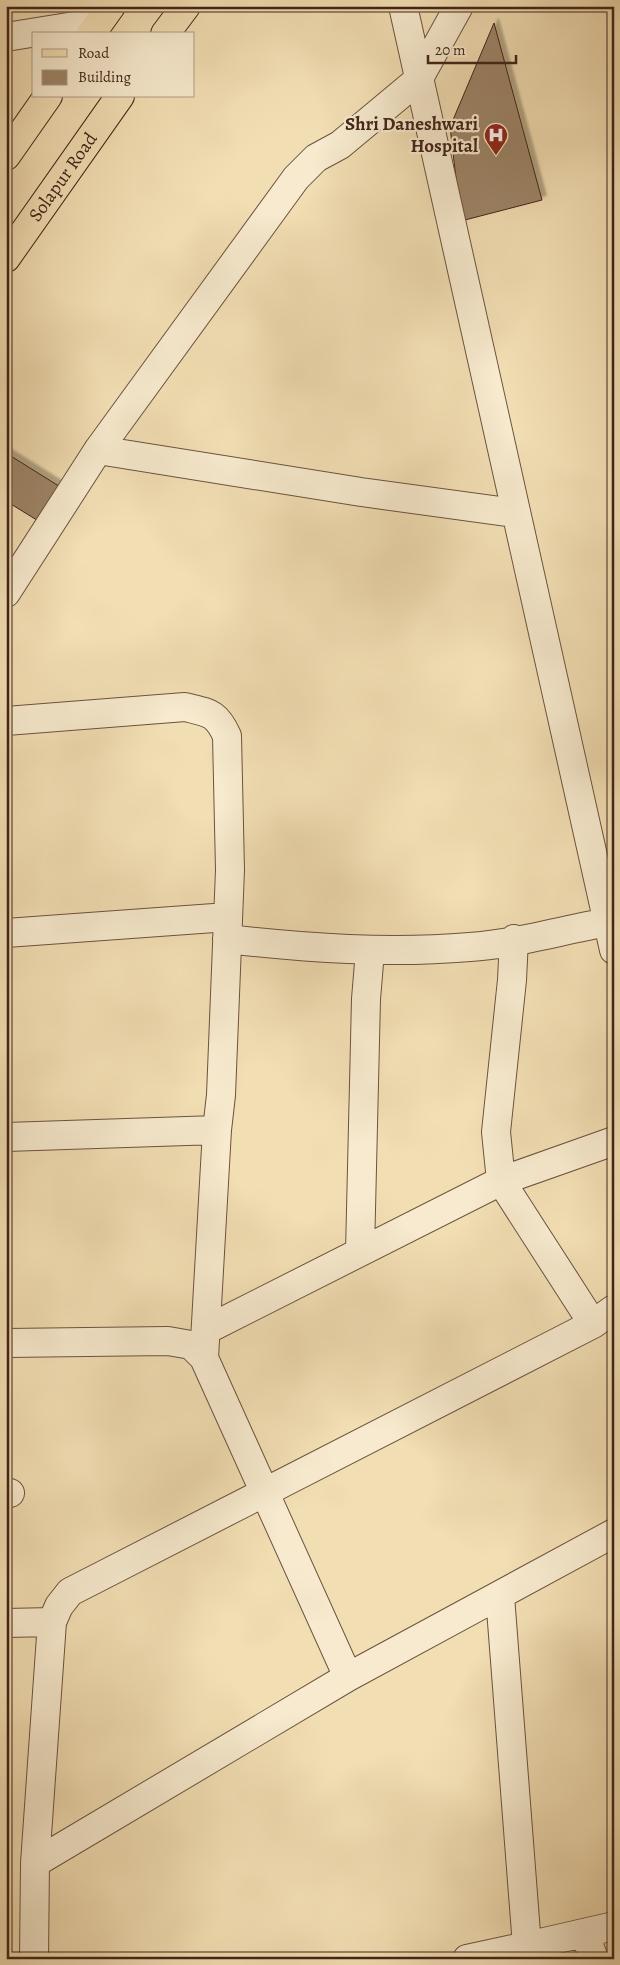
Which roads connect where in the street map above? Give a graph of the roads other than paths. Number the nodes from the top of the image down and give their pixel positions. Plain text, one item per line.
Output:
1 (186, 6) edge
2 (403, 6) edge
3 (460, 6) edge
4 (100, 21) edge
5 (35, 32) edge
6 (166, 32) edge
7 (32, 33) edge
8 (6, 37) edge
9 (418, 80) junction
10 (47, 98) edge
11 (119, 98) edge
12 (6, 156) edge
13 (6, 258) edge
14 (98, 450) junction
15 (515, 513) junction
16 (6, 592) edge
17 (6, 721) edge
18 (227, 928) junction
19 (6, 933) edge
20 (612, 937) edge
21 (514, 940) junction
22 (370, 950) junction
23 (217, 1130) junction
24 (6, 1137) edge
25 (614, 1142) edge
26 (501, 1181) junction
27 (360, 1252) junction
28 (603, 1317) edge
29 (206, 1330) junction
30 (6, 1344) edge
31 (204, 1358) junction
32 (266, 1492) junction
33 (614, 1533) edge
34 (500, 1596) junction
35 (52, 1622) junction
36 (6, 1623) edge
37 (348, 1677) junction
38 (35, 1864) junction
39 (614, 1926) edge
40 (527, 1946) junction
41 (589, 1946) edge
42 (34, 1959) edge
43 (467, 1959) edge

1 - 6 main road
2 - 9 street
3 - 9 street
4 - 5 street
7 - 8 street
9 - 14 street
9 - 15 street
10 - 12 main road
11 - 13 main road, Solapur Road
14 - 15 street
14 - 16 street
15 - 20 street
17 - 18 street
18 - 19 street
18 - 22 street
18 - 23 street
20 - 21 street
21 - 22 street
21 - 26 street
22 - 27 street
23 - 24 street
23 - 29 street
25 - 26 street
26 - 27 street
26 - 28 street
27 - 29 street
28 - 32 street
29 - 31 street
30 - 31 street
31 - 32 street
32 - 35 street
32 - 37 street
33 - 34 street
34 - 37 street
34 - 40 street
35 - 36 street
35 - 38 street
37 - 38 street
38 - 42 street
39 - 41 street
40 - 41 street
40 - 43 street

